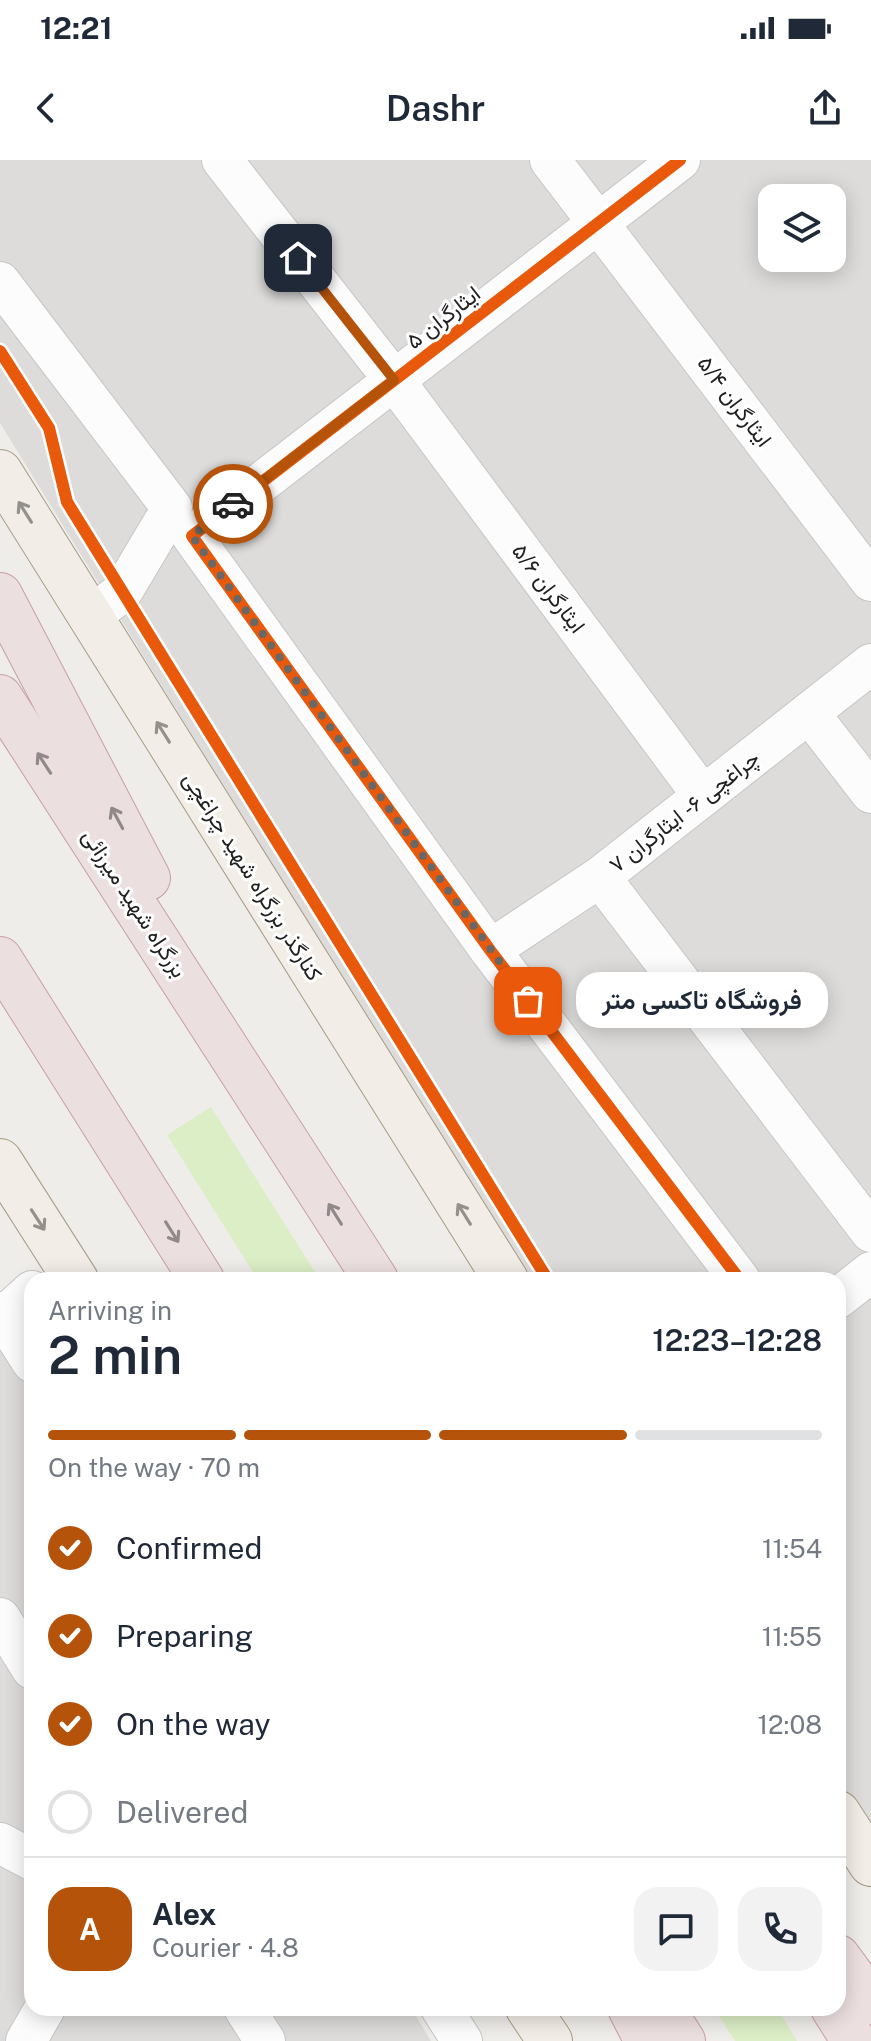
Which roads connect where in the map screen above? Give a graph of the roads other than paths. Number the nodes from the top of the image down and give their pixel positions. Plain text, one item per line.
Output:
1 (222, 160) edge
2 (550, 160) edge
3 (680, 160) edge
4 (600, 221) junction
5 (0, 282) edge
6 (394, 380) junction
7 (0, 472) edge
8 (182, 522) junction
9 (871, 581) edge
10 (0, 595) edge
11 (90, 617) junction
12 (871, 664) edge
13 (0, 697) edge
14 (809, 713) junction
15 (871, 793) edge
16 (703, 796) junction
17 (600, 877) junction
18 (490, 950) junction
19 (0, 959) edge
20 (0, 993) edge
21 (269, 1110) junction
22 (0, 1161) edge
23 (141, 1184) junction
24 (871, 1232) edge
25 (60, 1272) edge
26 (197, 1272) edge
27 (371, 1272) edge
28 (501, 1272) edge
29 (734, 1272) edge
30 (871, 1272) edge
31 (846, 1292) edge
32 (9, 1310) edge
33 (24, 1344) edge
34 (0, 1618) edge
35 (24, 1656) edge
36 (846, 1825) edge
37 (0, 1843) edge
38 (24, 1856) edge
39 (871, 1864) edge
40 (846, 1968) edge
41 (871, 2002) edge
42 (40, 2016) edge
43 (249, 2016) edge
44 (446, 2016) edge
45 (533, 2016) edge
46 (634, 2016) edge
47 (667, 2016) edge
48 (838, 2016) edge
49 (26, 2041) edge
50 (265, 2041) edge
51 (462, 2041) edge
52 (550, 2041) edge
53 (647, 2041) edge
54 (683, 2041) edge
55 (854, 2041) edge

1 - 6 street, ایثارگران ۵/۶
2 - 4 street, ایثارگران ۵/۴
3 - 4 street, ایثارگران ۵
4 - 6 street, ایثارگران ۵
4 - 9 street, ایثارگران ۵/۴
5 - 8 street
6 - 8 street, ایثارگران ۵
6 - 16 street, ایثارگران ۵/۶
11 -> 7 main road, کنارگذر بزرگراه شهید چراغچی
8 - 11 street, ایثارگران ۵
8 - 18 street
21 -> 10 highway
28 -> 11 main road, کنارگذر بزرگراه شهید چراغچی
12 - 14 street, چراغچی ۶ - ایثارگران ۷
21 -> 13 highway, بزرگراه شهید میرزائی
14 - 15 street
14 - 16 street, چراغچی ۶ - ایثارگران ۷
16 - 17 street, چراغچی ۶ - ایثارگران ۷
17 - 18 street, چراغچی ۶ - ایثارگران ۷
17 - 24 street
18 - 29 street
19 - 23 highway
20 - 23 highway
27 -> 21 highway
22 -> 25 main road
23 -> 26 highway
30 - 31 street
32 - 33 street
34 - 35 street
36 - 39 main road
37 - 38 street
40 - 41 highway
42 - 49 street
43 - 50 street
44 - 51 street
45 - 52 main road
46 - 53 highway
47 - 54 highway
48 - 55 highway

